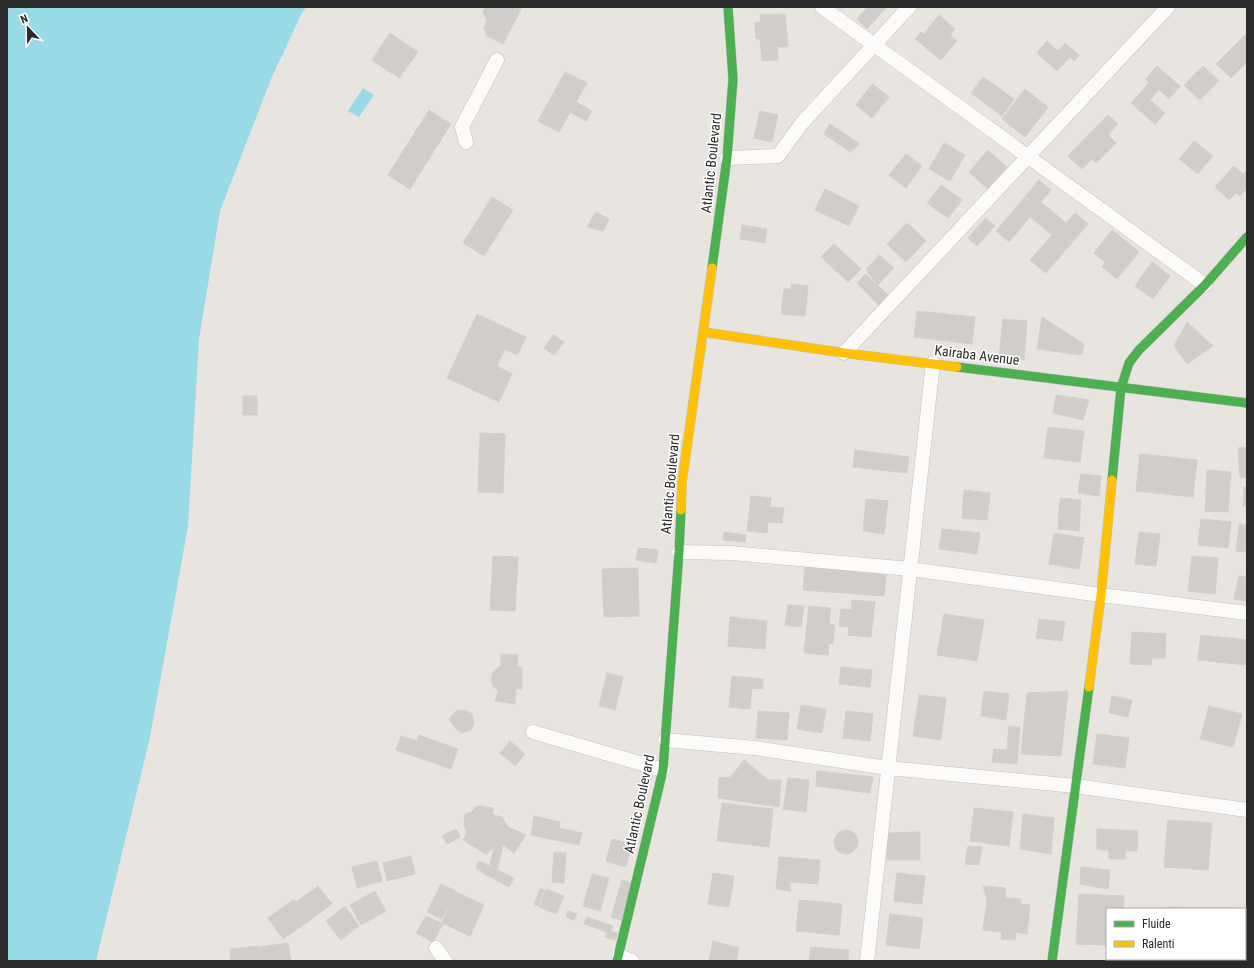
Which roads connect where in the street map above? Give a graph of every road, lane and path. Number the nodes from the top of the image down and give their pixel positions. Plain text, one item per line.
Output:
1 (728, 7) edge
2 (822, 7) edge
3 (909, 7) edge
4 (1168, 7) edge
5 (875, 44) junction
6 (497, 60) dead end
7 (466, 142) dead end
8 (726, 158) junction
9 (1028, 158) junction
10 (1247, 238) edge
11 (1205, 285) junction
12 (703, 332) junction
13 (844, 353) junction
14 (932, 364) junction
15 (1121, 388) junction
16 (1247, 403) edge
17 (679, 552) junction
18 (910, 569) junction
19 (1101, 595) junction
20 (1247, 613) edge
21 (533, 732) dead end
22 (665, 740) junction
23 (888, 768) junction
24 (663, 770) junction
25 (1076, 786) junction
26 (1247, 810) edge
27 (436, 948) dead end
28 (618, 959) edge
29 (445, 961) edge
30 (632, 961) edge
31 (867, 961) edge
32 (1052, 961) edge

1 - 8 street, Atlantic Boulevard
2 - 5 street
3 - 5 street
4 - 9 street
5 - 8 street
5 - 9 street
6 - 7 street
8 - 12 street, Atlantic Boulevard
9 - 11 street
9 - 13 street
10 - 11 street
11 - 15 street
12 - 13 street, Kairaba Avenue
12 - 17 street, Atlantic Boulevard
13 - 14 street, Kairaba Avenue
14 - 15 street, Kairaba Avenue
14 - 18 street
15 - 16 street, Kairaba Avenue
15 - 19 street
17 - 18 street
17 - 22 street, Atlantic Boulevard
18 - 19 street
18 - 23 street
19 - 20 street
19 - 25 street
21 - 24 street
22 - 23 street
22 - 24 street, Atlantic Boulevard
23 - 25 street
23 - 31 street
24 - 28 street, Atlantic Boulevard
25 - 26 street
25 - 32 street
27 - 29 street
28 - 30 street

